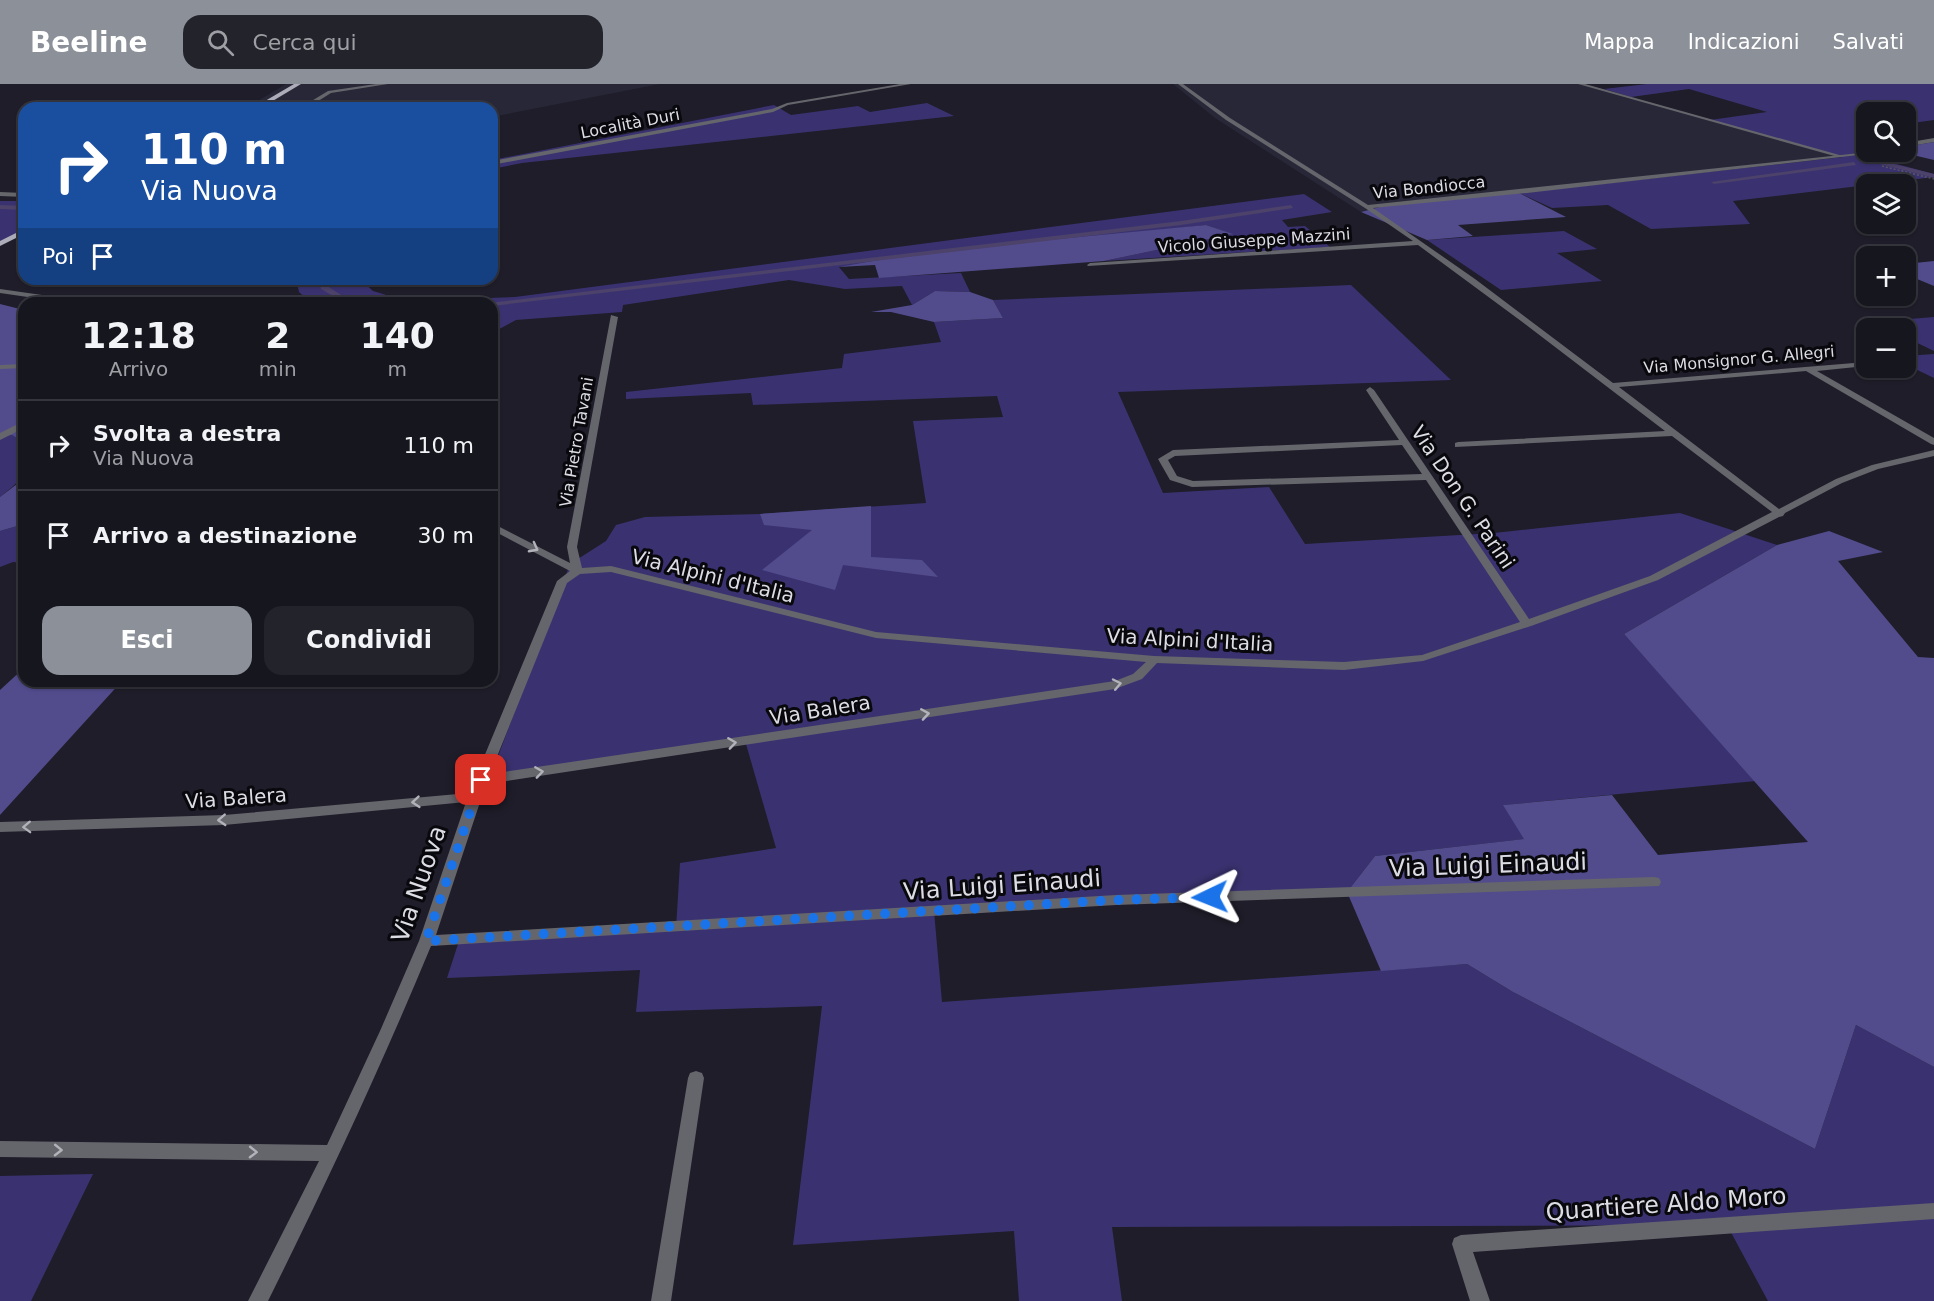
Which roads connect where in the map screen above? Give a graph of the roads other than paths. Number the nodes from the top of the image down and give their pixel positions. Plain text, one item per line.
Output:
1 (298, 84) edge
2 (334, 84) edge
3 (386, 84) edge
4 (909, 84) edge
5 (1180, 84) edge
6 (1580, 84) edge
7 (330, 92) junction
8 (266, 102) edge
9 (313, 102) edge
10 (1934, 140) edge
11 (1916, 143) edge
12 (1856, 154) edge
13 (1840, 156) junction
14 (498, 162) edge
15 (0, 194) edge
16 (18, 195) edge
17 (1367, 207) junction
18 (18, 234) edge
19 (1420, 243) junction
20 (0, 244) edge
21 (1090, 265) dead end
22 (0, 291) edge
23 (42, 297) edge
24 (614, 317) dead end
25 (1856, 365) edge
26 (18, 366) edge
27 (0, 367) edge
28 (1808, 369) junction
29 (1614, 385) junction
30 (1370, 390) dead end
31 (18, 427) edge
32 (1672, 433) junction
33 (0, 437) edge
34 (1405, 442) junction
35 (1934, 442) edge
36 (1458, 445) dead end
37 (1934, 453) edge
38 (1428, 477) junction
39 (1780, 514) junction
40 (498, 529) edge
41 (577, 571) junction
42 (1527, 624) junction
43 (1154, 659) junction
44 (481, 780) junction
45 (474, 797) junction
46 (0, 827) edge
47 (1654, 882) dead end
48 (426, 941) junction
49 (696, 1078) dead end
50 (0, 1149) edge
51 (332, 1153) junction
52 (1934, 1210) edge
53 (258, 1301) edge
54 (662, 1301) edge
55 (1480, 1301) edge

1 - 8 main road
2 - 7 street
3 - 7 street
4 - 14 street, Località Duri
5 - 17 street
6 - 13 street
7 - 9 street
10 - 11 street
12 - 13 street, Via Bondiocca
13 - 17 street, Via Bondiocca
15 - 16 street
17 - 19 street, Via Bondiocca
18 - 20 main road
19 - 21 street, Vicolo Giuseppe Mazzini
19 - 29 street, Via Bondiocca
22 - 23 street
24 - 41 street, Via Pietro Tavani
25 - 28 street, Via Monsignor G. Allegri
26 - 27 street
28 - 29 street, Via Monsignor G. Allegri
28 - 35 street
29 - 32 street, Via Bondiocca
30 - 34 street, Via Don G. Parini
31 - 33 street
32 - 36 street
32 - 39 street, Via Bondiocca
34 - 38 street, Via Don G. Parini
34 - 38 street
37 - 39 street, Via Alpini d'Italia
38 - 42 street, Via Don G. Parini
39 - 42 street, Via Alpini d'Italia
40 -> 41 street
41 - 43 street, Via Alpini d'Italia
41 - 44 street, Via Nuova
42 - 43 street, Via Alpini d'Italia
44 -> 43 street, Via Balera
44 - 45 street, Via Nuova
45 -> 46 street, Via Balera
45 - 48 street, Via Nuova
47 - 48 street, Via Luigi Einaudi
48 - 51 street, Via Nuova
49 - 54 street
50 -> 51 street
51 - 53 street, Via Nuova
52 - 55 street, Quartiere Aldo Moro

